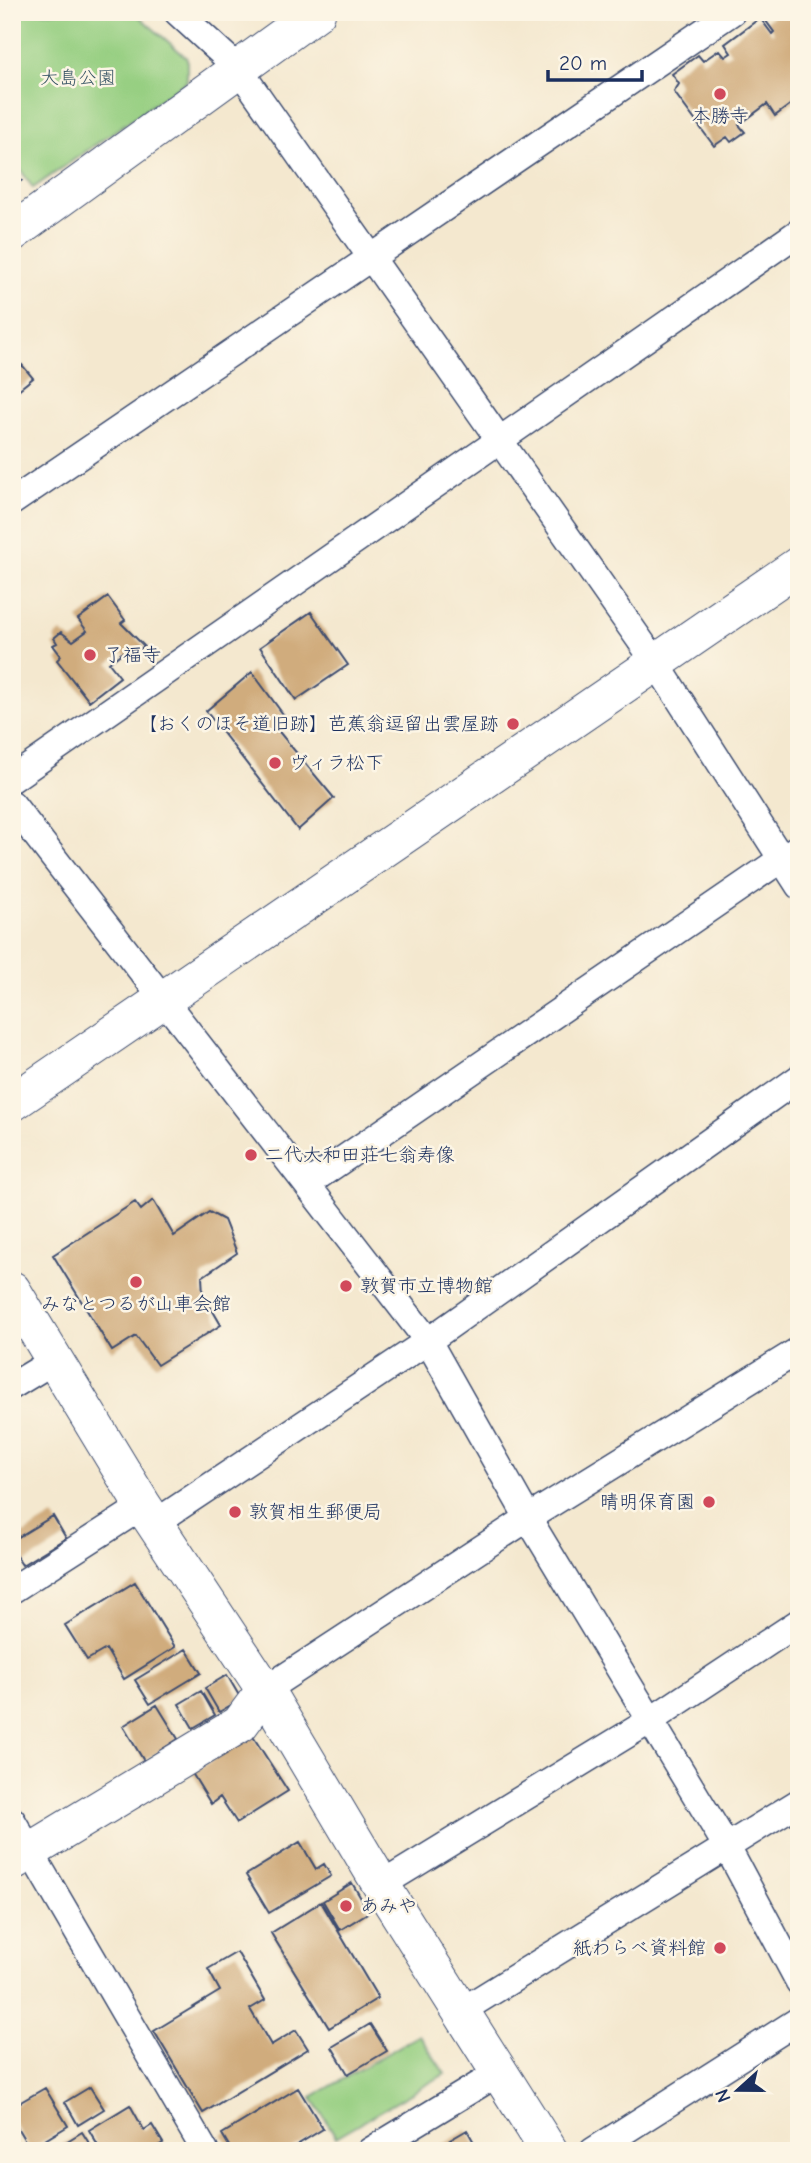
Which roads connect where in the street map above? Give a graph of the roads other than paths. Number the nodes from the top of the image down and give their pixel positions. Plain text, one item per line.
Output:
1 (177, 12) edge
2 (317, 12) edge
3 (732, 12) edge
4 (238, 68) junction
5 (799, 232) edge
6 (12, 233) edge
7 (371, 260) junction
8 (500, 440) junction
9 (12, 502) edge
10 (799, 565) edge
11 (656, 663) junction
12 (12, 779) edge
13 (12, 804) edge
14 (790, 853) edge
15 (799, 886) edge
16 (161, 1000) junction
17 (799, 1078) edge
18 (12, 1103) edge
19 (307, 1184) junction
20 (12, 1290) edge
21 (428, 1341) junction
22 (799, 1350) edge
23 (55, 1360) junction
24 (12, 1386) edge
25 (149, 1515) junction
26 (528, 1518) junction
27 (12, 1590) edge
28 (799, 1622) edge
29 (265, 1690) junction
30 (652, 1720) junction
31 (799, 1802) edge
32 (12, 1820) edge
33 (727, 1847) junction
34 (21, 1856) edge
35 (381, 1885) junction
36 (799, 1982) edge
37 (461, 2011) junction
38 (799, 2020) edge
39 (500, 2073) junction
40 (205, 2151) edge
41 (370, 2151) edge
42 (549, 2151) edge
43 (593, 2151) edge

1 - 4 street
2 - 4 street
3 - 7 street
4 - 6 street
4 - 7 street
5 - 8 street
7 - 8 street
7 - 9 street
8 - 11 street
8 - 12 street
10 - 11 street
11 - 14 street
11 - 16 street
13 - 16 street
14 - 15 street
14 - 19 street
16 - 18 street
16 - 19 street
17 - 21 street
19 - 21 street
20 - 23 street
21 - 25 street
21 - 26 street
22 - 26 street
23 - 24 street
23 - 25 street
25 - 27 street
25 - 29 street
26 - 29 street
26 - 30 street
28 - 30 street
29 - 34 street
29 - 35 street
30 - 33 street
30 - 35 street
31 - 33 street
32 - 34 street
33 - 36 street
33 - 37 street
34 - 40 street
35 - 37 street
37 - 39 street
38 - 43 street
39 - 41 street
39 - 42 street

